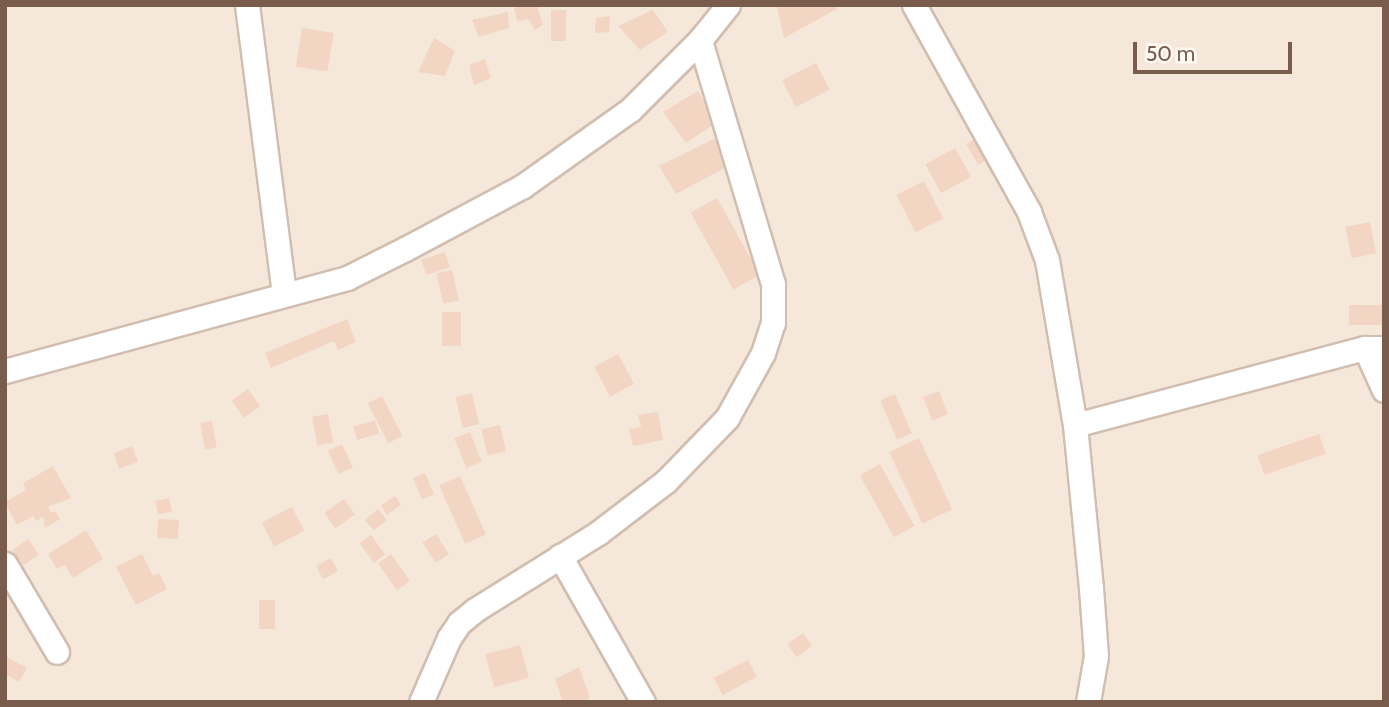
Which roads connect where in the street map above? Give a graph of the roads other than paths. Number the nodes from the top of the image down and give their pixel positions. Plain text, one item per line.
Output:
1 (247, 5) edge
2 (728, 5) edge
3 (914, 5) edge
4 (700, 40) junction
5 (284, 294) junction
6 (1374, 348) edge
7 (5, 371) edge
8 (1384, 390) edge
9 (1075, 425) junction
10 (560, 556) junction
11 (5, 564) edge
12 (57, 652) dead end
13 (421, 702) edge
14 (643, 702) edge
15 (1088, 702) edge

1 - 5 street
2 - 4 street
3 - 9 street
4 - 5 street
4 - 10 street
5 - 7 street
6 - 8 street
6 - 9 street
9 - 15 street
10 - 13 street
10 - 14 street
11 - 12 street

